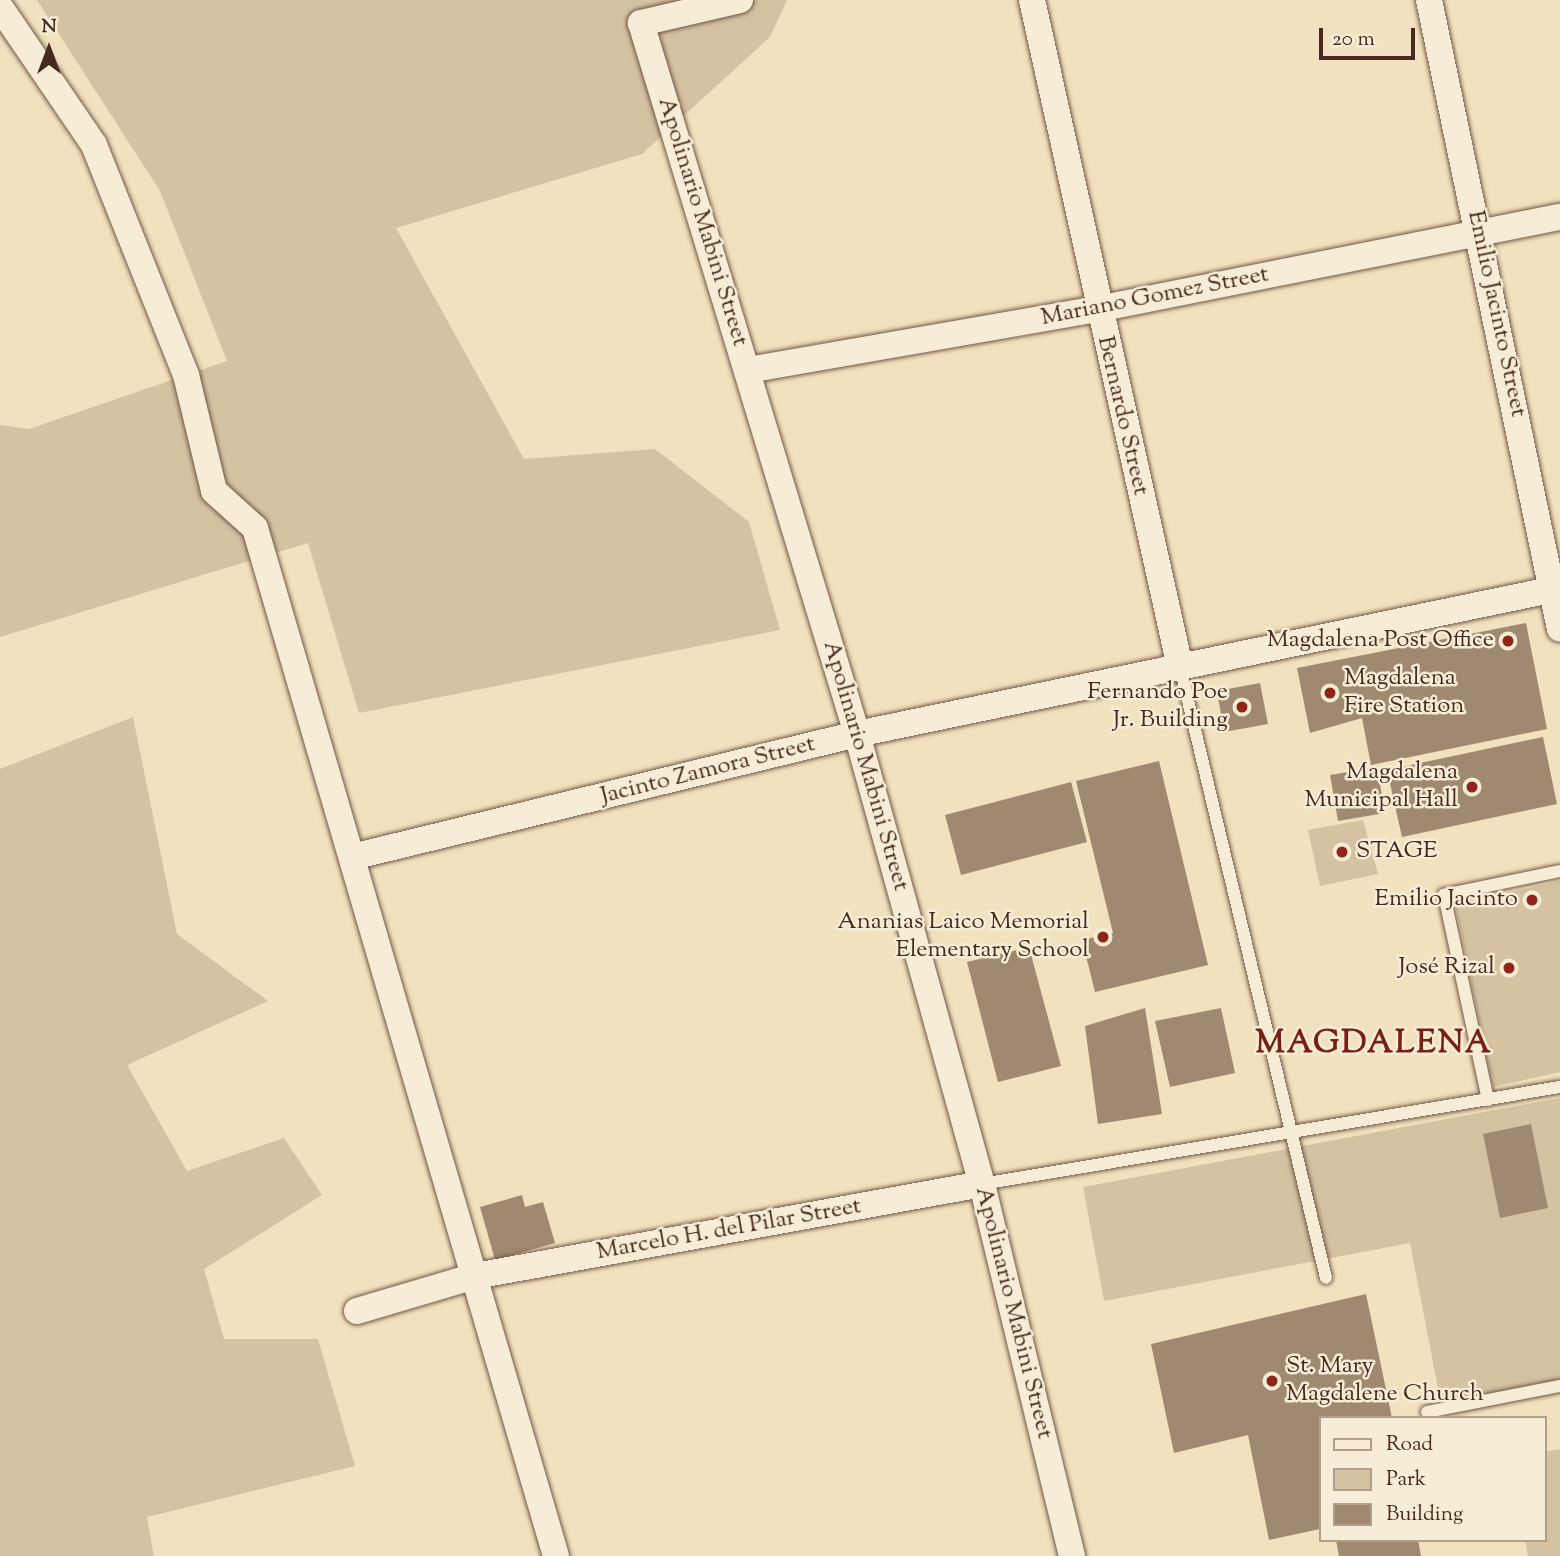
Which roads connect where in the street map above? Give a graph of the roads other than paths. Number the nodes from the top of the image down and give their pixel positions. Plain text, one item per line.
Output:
1 (740, 0) edge
2 (1032, 0) edge
3 (1429, 0) edge
4 (0, 7) edge
5 (1560, 217) edge
6 (1479, 234) junction
7 (1098, 309) junction
8 (748, 370) junction
9 (1555, 589) edge
10 (1560, 629) edge
11 (1180, 667) junction
12 (857, 734) junction
13 (352, 857) junction
14 (1560, 871) edge
15 (1560, 1087) edge
16 (1488, 1100) junction
17 (1296, 1135) junction
18 (982, 1184) junction
19 (475, 1276) junction
20 (1326, 1278) dead end
21 (357, 1311) dead end
22 (1560, 1386) edge
23 (1427, 1412) dead end
24 (556, 1556) edge
25 (1072, 1556) edge

1 - 8 street, Apolinario Mabini Street
2 - 7 street, Bernardo Street
3 - 6 street, Emilio Jacinto Street
4 - 13 street
5 - 6 street, Mariano Gomez Street
6 - 7 street, Mariano Gomez Street
6 - 9 street, Emilio Jacinto Street
7 - 8 street, Mariano Gomez Street
7 - 11 street, Bernardo Street
8 - 12 street, Apolinario Mabini Street
9 - 10 street, Emilio Jacinto Street
9 - 11 street, Jacinto Zamora Street
11 - 12 street, Jacinto Zamora Street
11 - 17 lane
12 - 13 street, Jacinto Zamora Street
12 - 18 street, Apolinario Mabini Street
13 - 19 street
14 - 16 lane
15 - 16 lane
16 - 17 lane
17 - 18 lane
17 - 20 lane
18 - 19 street, Marcelo H. del Pilar Street
18 - 25 street, Apolinario Mabini Street
19 - 21 street, Marcelo H. del Pilar Street
19 - 24 street
22 - 23 lane

